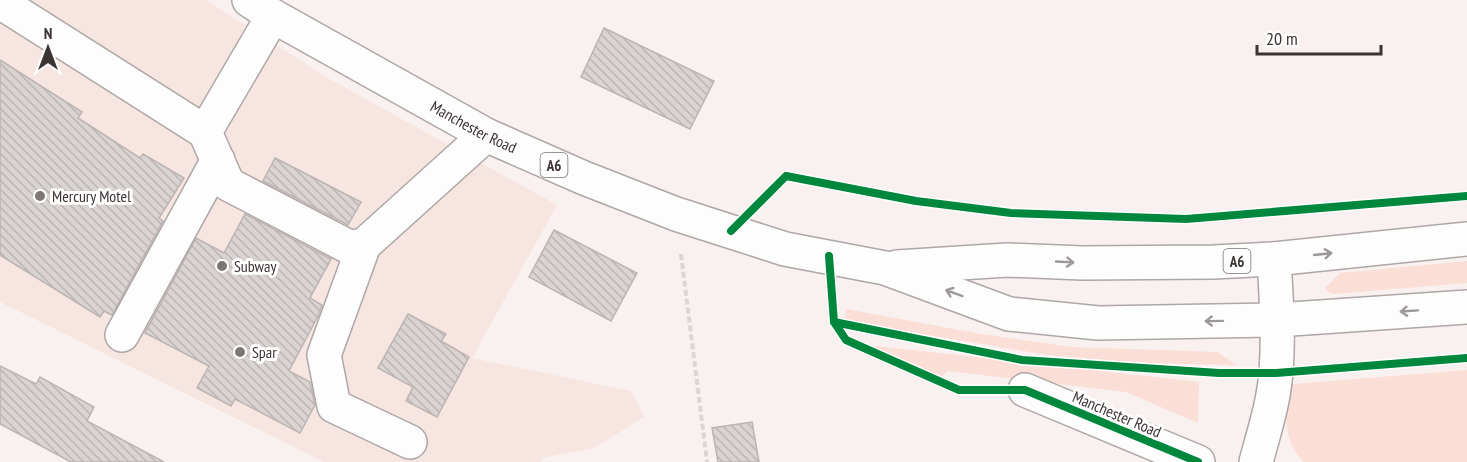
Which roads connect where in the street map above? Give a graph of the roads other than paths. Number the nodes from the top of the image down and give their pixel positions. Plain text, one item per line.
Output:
1 (8, 6) dead end
2 (261, 8) edge
3 (486, 135) junction
4 (211, 146) junction
5 (1467, 239) edge
6 (364, 245) junction
7 (1274, 259) junction
8 (885, 268) junction
9 (1467, 308) edge
10 (1277, 320) junction
11 (122, 335) dead end
12 (1025, 390) dead end
13 (411, 442) dead end
14 (1198, 462) edge
15 (1256, 462) edge

1 - 4 main road
2 - 3 main road, Manchester Road / A6
2 - 4 main road
3 - 6 main road
3 - 8 main road, Manchester Road / A6
4 - 6 main road
4 - 11 main road
7 -> 5 main road, Manchester Road / A6
6 - 13 main road
8 -> 7 main road, Manchester Road / A6
7 - 10 main road
10 -> 8 main road, Manchester Road / A6
9 -> 10 main road, Manchester Road / A6
10 - 15 main road
12 - 14 main road, Manchester Road

